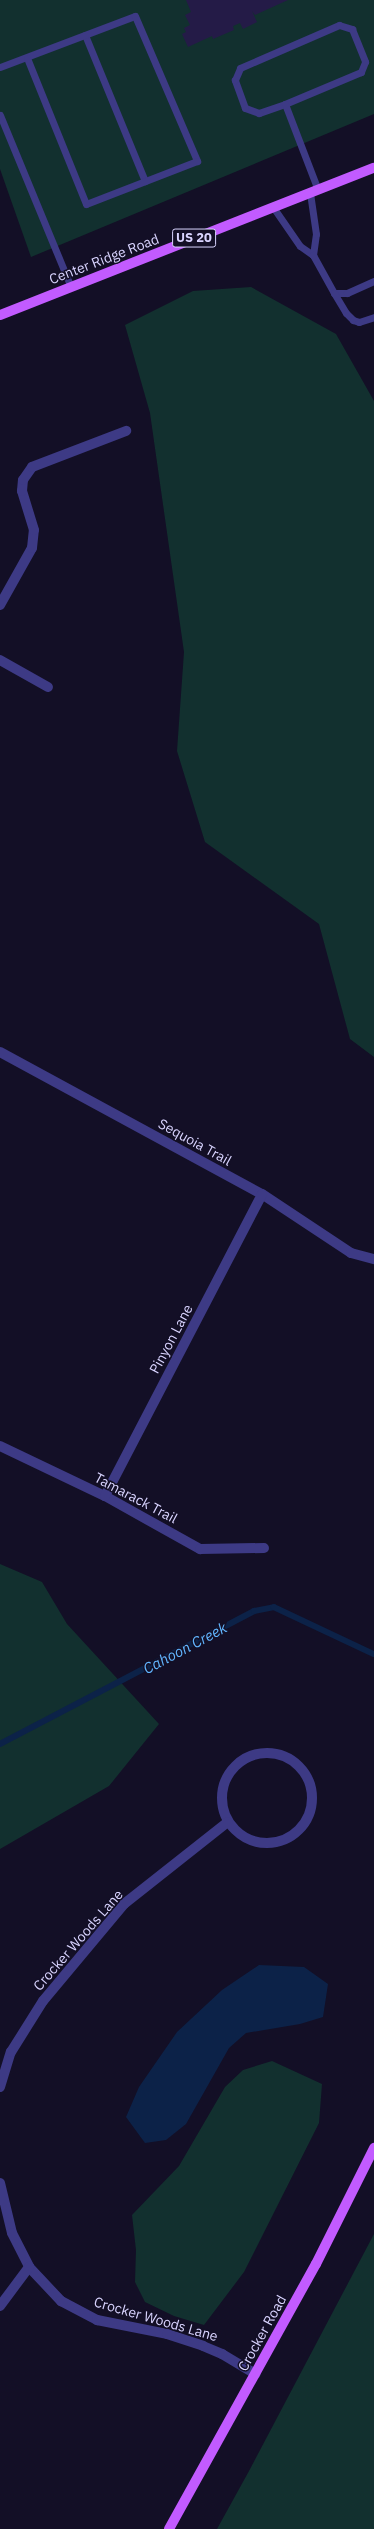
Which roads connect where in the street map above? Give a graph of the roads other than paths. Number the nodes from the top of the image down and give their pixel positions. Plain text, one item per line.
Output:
1 (85, 35) junction
2 (27, 58) junction
3 (0, 67) edge
4 (285, 104) junction
5 (0, 115) edge
6 (374, 168) edge
7 (145, 181) junction
8 (314, 192) junction
9 (273, 208) junction
10 (313, 255) junction
11 (374, 282) edge
12 (71, 287) junction
13 (334, 293) junction
14 (0, 315) edge
15 (374, 317) edge
16 (126, 431) dead end
17 (0, 605) edge
18 (0, 660) edge
19 (48, 687) dead end
20 (0, 1052) edge
21 (262, 1194) junction
22 (374, 1259) edge
23 (0, 1446) edge
24 (105, 1496) junction
25 (264, 1548) dead end
26 (228, 1822) junction
27 (0, 2086) edge
28 (374, 2148) edge
29 (0, 2183) edge
30 (29, 2267) junction
31 (0, 2306) edge
32 (255, 2374) junction
33 (169, 2529) edge

1 - 2 lane
1 - 7 lane
1 - 7 lane
2 - 3 lane
2 - 7 lane
4 - 4 lane
4 - 8 lane
5 - 12 lane
6 - 8 main road, Center Ridge Road / US 20
8 - 9 main road, Center Ridge Road / US 20
8 - 10 lane
9 - 10 lane
9 - 12 main road, Center Ridge Road / US 20
10 - 13 lane
11 - 13 lane
12 - 14 main road, Center Ridge Road / US 20
13 - 15 lane
16 - 17 street
18 - 19 street
20 - 21 street, Sequoia Trail
21 - 22 street, Sequoia Trail
21 - 24 street, Pinyon Lane
23 - 24 street, Tamarack Trail
24 - 25 street, Tamarack Trail
26 - 26 street
26 - 27 street, Crocker Woods Lane
28 - 32 main road, Crocker Road
29 - 30 street, Crocker Woods Lane
30 - 31 street
30 - 32 street, Crocker Woods Lane
32 - 33 main road, Crocker Road

